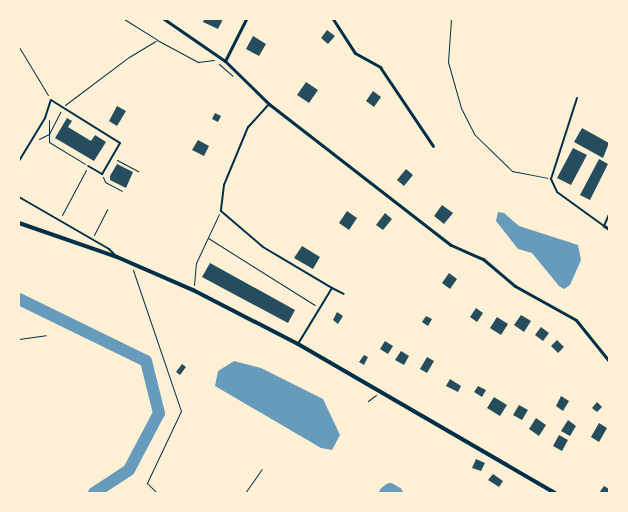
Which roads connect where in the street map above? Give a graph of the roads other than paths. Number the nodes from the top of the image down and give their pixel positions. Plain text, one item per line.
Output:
1 (164, 19) edge
2 (246, 19) edge
3 (333, 19) edge
4 (225, 61) junction
5 (578, 98) dead end
6 (269, 104) junction
7 (433, 146) dead end
8 (19, 160) edge
9 (88, 166) road end
10 (19, 197) edge
11 (609, 214) edge
12 (19, 223) edge
13 (604, 226) junction
14 (609, 229) edge
15 (117, 257) junction
16 (332, 288) junction
17 (344, 294) dead end
18 (298, 344) junction
19 (609, 361) edge
20 (555, 493) edge

1 - 4 street
2 - 4 street
3 - 7 street
4 - 6 street
5 - 13 lane
6 - 16 lane
6 - 19 street
8 - 9 lane
10 - 15 lane
11 - 13 lane
12 - 15 street
13 - 14 street
15 - 18 street
16 - 17 lane
16 - 18 lane
18 - 20 street

